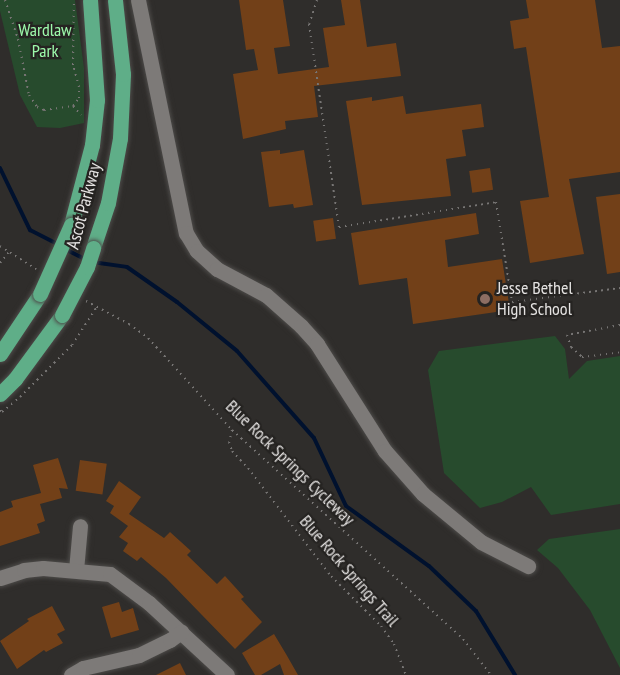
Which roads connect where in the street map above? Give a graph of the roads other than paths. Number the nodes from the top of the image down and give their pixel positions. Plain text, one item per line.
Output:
1 (90, 0) edge
2 (115, 0) edge
3 (138, 0) edge
4 (0, 354) edge
5 (0, 394) edge
6 (80, 526) dead end
7 (528, 566) dead end
8 (76, 570) junction
9 (0, 578) edge
10 (181, 632) junction
11 (71, 675) edge
12 (227, 675) edge

1 - 4 main road, Ascot Parkway, bridge
2 - 5 main road, Ascot Parkway, bridge
3 - 7 street
6 - 8 street
8 - 9 street
8 - 10 street
10 - 11 street
10 - 12 street

